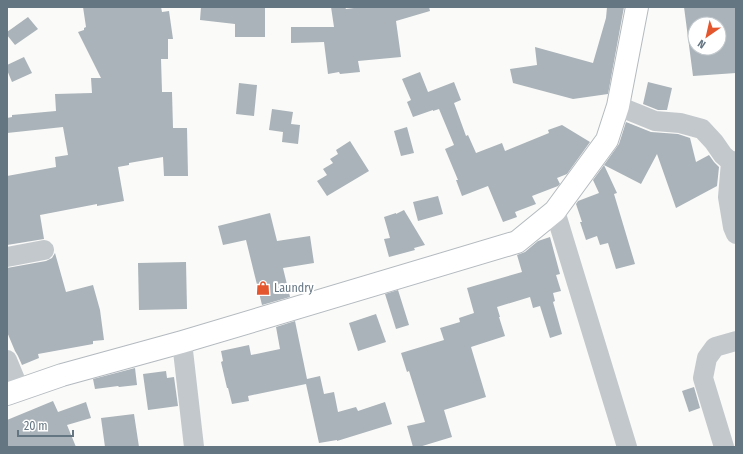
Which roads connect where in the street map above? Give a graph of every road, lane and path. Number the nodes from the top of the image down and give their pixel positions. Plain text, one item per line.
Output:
1 (637, 7) edge
2 (618, 106) junction
3 (733, 162) edge
4 (555, 211) junction
5 (736, 234) edge
6 (44, 250) dead end
7 (7, 257) edge
8 (736, 341) edge
9 (182, 342) junction
10 (7, 360) edge
11 (13, 392) edge
12 (194, 447) edge
13 (627, 447) edge
14 (724, 447) edge

1 - 2 street
2 - 3 street
2 - 4 street
3 - 5 street
4 - 9 street
4 - 13 street
6 - 7 street
8 - 14 street
9 - 11 street
9 - 12 street
10 - 11 street

